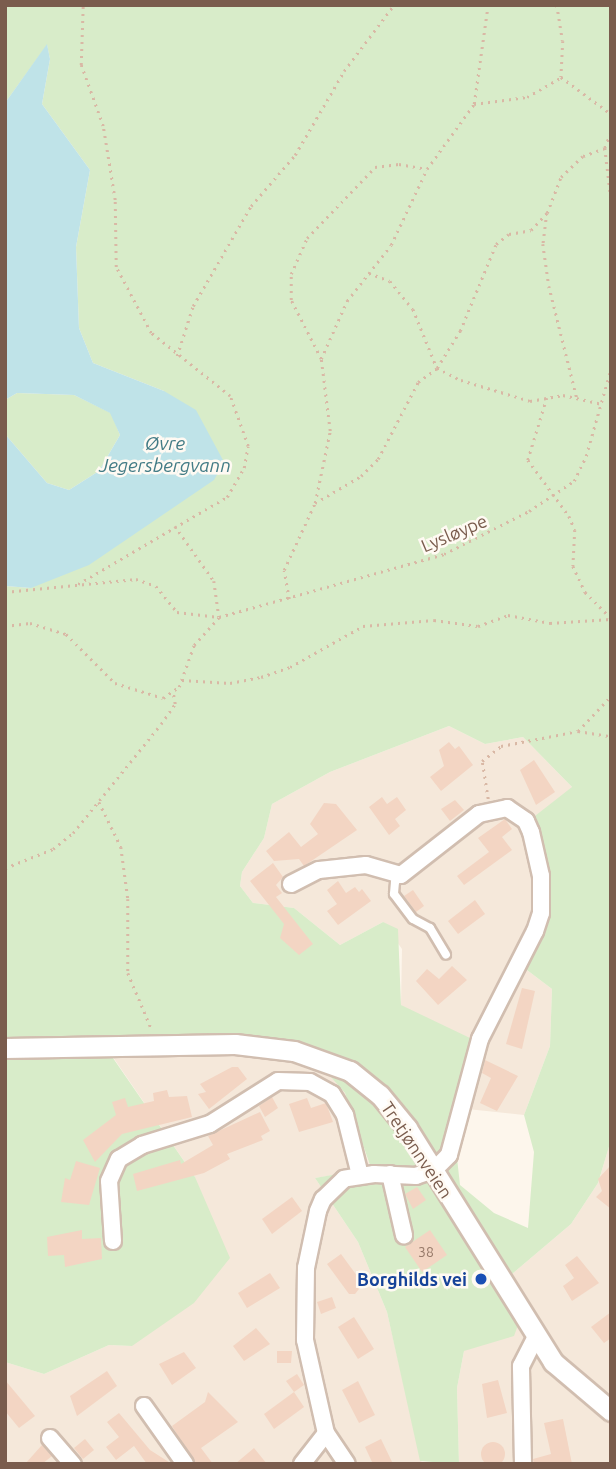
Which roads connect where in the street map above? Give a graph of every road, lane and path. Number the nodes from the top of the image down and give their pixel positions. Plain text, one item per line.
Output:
1 (83, 5) edge
2 (394, 5) edge
3 (488, 5) edge
4 (558, 5) edge
5 (561, 77) junction
6 (474, 104) junction
7 (611, 114) edge
8 (611, 133) edge
9 (605, 148) junction
10 (427, 169) junction
11 (611, 199) edge
12 (547, 213) junction
13 (369, 273) junction
14 (177, 356) junction
15 (321, 359) junction
16 (437, 368) junction
17 (611, 368) edge
18 (547, 398) junction
19 (577, 398) junction
20 (601, 404) junction
21 (553, 493) junction
22 (315, 503) junction
23 (175, 526) junction
24 (75, 585) junction
25 (5, 592) edge
26 (289, 599) junction
27 (219, 617) junction
28 (611, 619) edge
29 (5, 626) edge
30 (182, 680) junction
31 (173, 693) junction
32 (611, 696) edge
33 (578, 731) junction
34 (611, 736) edge
35 (99, 801) junction
36 (490, 809) junction
37 (5, 868) edge
38 (401, 875) junction
39 (291, 884) dead end
40 (446, 955) dead end
41 (153, 1033) dead end
42 (5, 1048) edge
43 (434, 1170) junction
44 (390, 1174) junction
45 (360, 1175) junction
46 (404, 1235) dead end
47 (113, 1241) dead end
48 (535, 1338) junction
49 (144, 1406) dead end
50 (611, 1411) edge
51 (326, 1433) junction
52 (50, 1438) dead end
53 (73, 1464) edge
54 (185, 1464) edge
55 (302, 1464) edge
56 (347, 1464) edge
57 (523, 1464) edge

1 - 14 path
2 - 14 path
3 - 6 path
4 - 5 path
5 - 6 path
5 - 7 path
6 - 10 path
8 - 9 path
9 - 11 path
9 - 12 path
10 - 13 path
10 - 15 path
12 - 16 path
12 - 19 path
13 - 15 path
13 - 16 path
14 - 23 path
15 - 22 path
16 - 18 path
16 - 22 path
17 - 20 path, Lysløype
18 - 19 path
18 - 21 path
19 - 20 path
20 - 21 path, Lysløype
21 - 26 path, Lysløype
21 - 28 path
22 - 26 path
23 - 24 path
23 - 27 path
24 - 25 path, Lysløype
24 - 27 path, Lysløype
26 - 27 path, Lysløype
27 - 30 path
28 - 30 path
29 - 31 path
30 - 31 path
31 - 35 path
32 - 33 path
33 - 34 path
33 - 36 path
35 - 37 path
35 - 41 path
36 - 38 street
36 - 43 street
38 - 39 street
38 - 40 lane
42 - 43 street, Tretjønnveien
43 - 44 street
43 - 48 street, Tretjønnveien
44 - 45 street
44 - 46 street
45 - 47 street
45 - 51 street
48 - 50 street, Tretjønnveien
48 - 57 street
49 - 54 street
51 - 55 street
51 - 56 street
52 - 53 street

